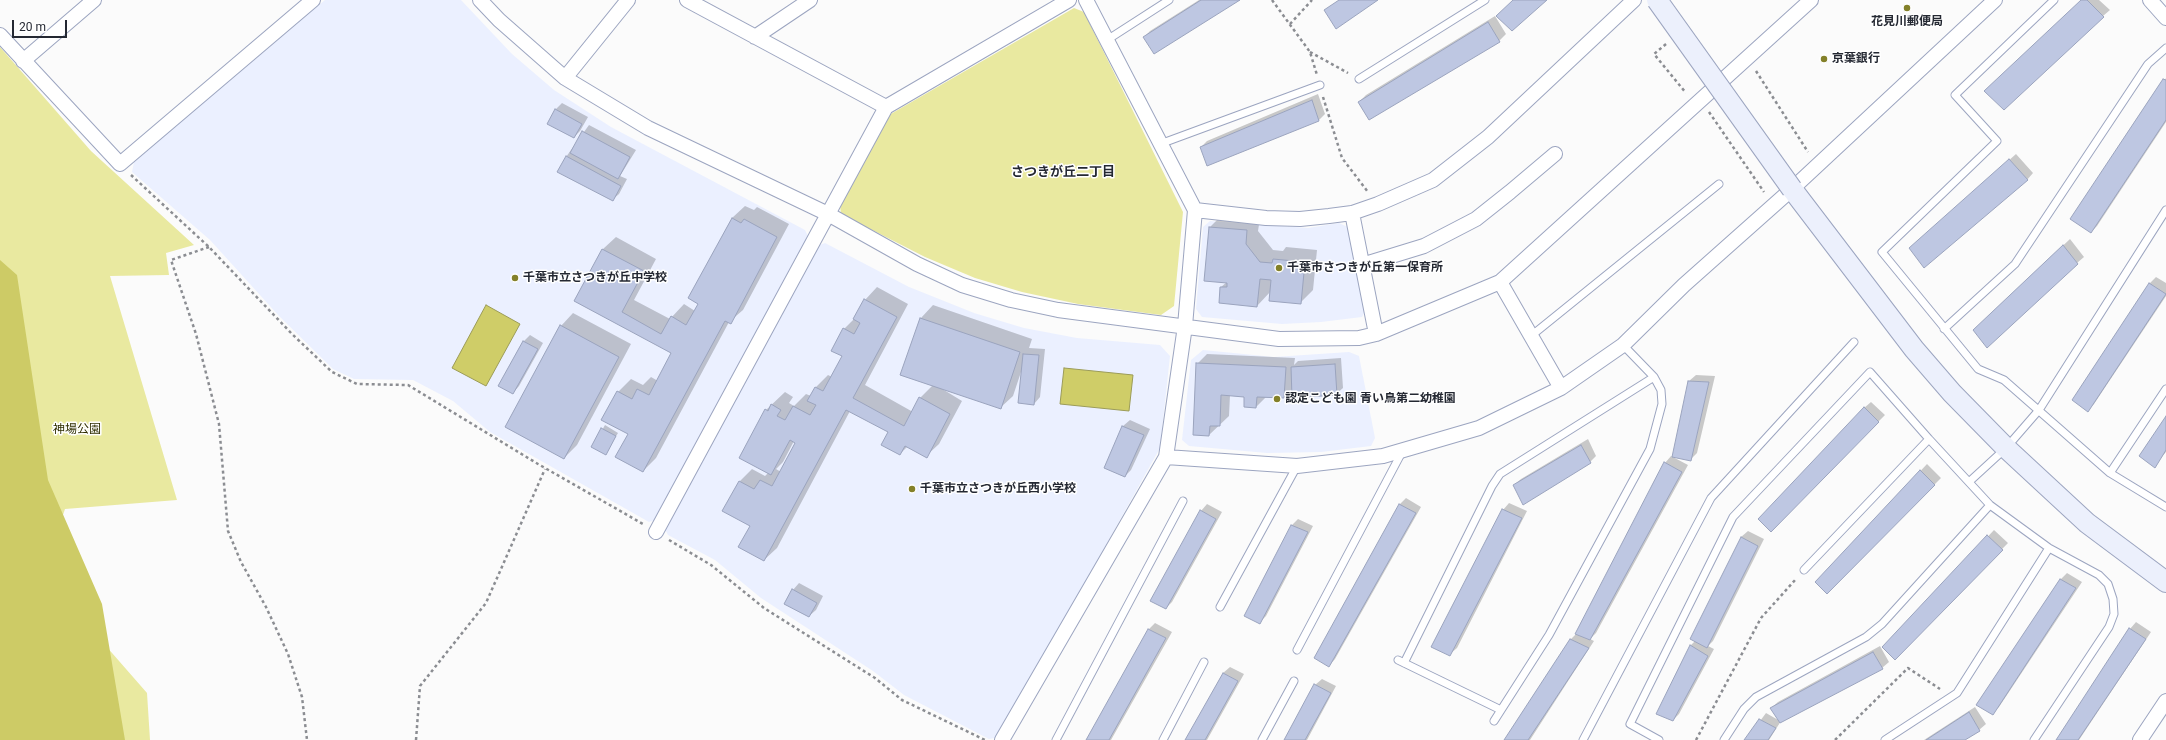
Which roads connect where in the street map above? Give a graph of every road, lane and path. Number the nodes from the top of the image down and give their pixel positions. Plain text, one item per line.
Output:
1 (94, 0) edge
2 (313, 0) edge
3 (480, 0) edge
4 (628, 0) edge
5 (687, 0) edge
6 (810, 0) edge
7 (1069, 0) edge
8 (1086, 0) edge
9 (1170, 0) edge
10 (1272, 0) edge
11 (1312, 0) edge
12 (1486, 0) edge
13 (1634, 0) edge
14 (1657, 0) edge
15 (1810, 0) edge
16 (1995, 0) edge
17 (2054, 0) edge
18 (2150, 0) edge
19 (2166, 18) edge
20 (1290, 24) junction
21 (1680, 32) junction
22 (0, 35) edge
23 (755, 37) junction
24 (1107, 40) junction
25 (2166, 48) edge
26 (1310, 52) junction
27 (1747, 57) junction
28 (23, 61) junction
29 (565, 78) junction
30 (1359, 79) joint
31 (1320, 85) junction
32 (1698, 102) junction
33 (886, 107) junction
34 (1160, 144) junction
35 (1556, 154) dead end
36 (120, 164) junction
37 (1817, 166) junction
38 (1719, 184) dead end
39 (1792, 189) junction
40 (1378, 204) junction
41 (1774, 205) junction
42 (1195, 210) junction
43 (2166, 210) edge
44 (1352, 213) junction
45 (828, 214) junction
46 (209, 247) junction
47 (1362, 265) junction
48 (1500, 282) junction
49 (1185, 326) junction
50 (1944, 329) junction
51 (1376, 334) junction
52 (1531, 336) junction
53 (1854, 342) dead end
54 (1623, 345) junction
55 (1654, 376) junction
56 (1561, 388) junction
57 (2166, 389) edge
58 (2039, 410) junction
59 (1929, 440) junction
60 (2006, 448) junction
61 (1402, 452) junction
62 (1166, 457) junction
63 (1297, 466) junction
64 (545, 469) junction
65 (2110, 472) junction
66 (1970, 481) junction
67 (1182, 501) dead end
68 (1990, 505) junction
69 (2166, 508) edge
70 (656, 532) junction
71 (2049, 548) junction
72 (1804, 570) joint
73 (2166, 582) edge
74 (1220, 607) dead end
75 (1297, 650) dead end
76 (1204, 662) dead end
77 (1294, 681) dead end
78 (1951, 696) junction
79 (2166, 701) edge
80 (1501, 710) junction
81 (1494, 721) dead end
82 (307, 740) edge
83 (416, 740) edge
84 (986, 740) edge
85 (1002, 740) edge
86 (1056, 740) edge
87 (1163, 740) edge
88 (1262, 740) edge
89 (1582, 740) edge
90 (1659, 740) edge
91 (1696, 740) edge
92 (1724, 740) edge
93 (1835, 740) edge
94 (1885, 740) edge
95 (2034, 740) edge
96 (2140, 740) edge

1 - 28 street
2 - 36 street
3 - 29 street
4 - 29 street
5 - 23 street
6 - 23 street
7 - 33 street
8 - 24 street
9 - 24 lane
10 - 20 path
11 - 20 path
12 - 30 lane
13 - 40 street
14 - 21 street, bridge
15 - 27 street
16 - 37 street
17 - 50 lane
18 - 19 street
20 - 26 path
21 - 32 path
21 - 39 street, bridge
22 - 28 street
23 - 33 street
24 - 34 street
25 - 50 lane
26 - 30 path
26 - 31 path
27 - 32 street
27 - 37 path
28 - 36 street
29 - 45 street
31 - 34 lane
31 - 40 path
32 - 41 path
32 - 48 street
33 - 45 street
34 - 42 street
35 - 47 street
36 - 46 path
37 - 39 street
38 - 52 lane
39 - 41 street
39 - 60 street
40 - 44 street
41 - 54 street
42 - 44 street
42 - 49 street
43 - 58 lane
44 - 47 street
45 - 49 street
45 - 70 street
46 - 64 path
46 - 82 path
47 - 51 street
48 - 51 street
48 - 52 street
49 - 51 street
49 - 62 street
50 - 58 lane
52 - 56 street
53 - 89 lane
54 - 55 lane
54 - 56 street
55 - 80 lane
55 - 80 lane
56 - 61 street
57 - 65 lane
58 - 60 lane
58 - 65 lane
59 - 66 lane
59 - 72 lane
59 - 90 lane
60 - 66 lane
60 - 73 street
61 - 63 street
61 - 75 lane
62 - 63 street
62 - 85 street
63 - 74 lane
64 - 70 path
64 - 83 path
65 - 69 lane
66 - 68 lane
67 - 86 lane
68 - 71 lane
68 - 92 lane
70 - 84 path
71 - 78 lane
71 - 95 lane
72 - 91 path
76 - 87 lane
77 - 88 lane
78 - 93 path
78 - 94 lane
79 - 96 street
80 - 81 lane

